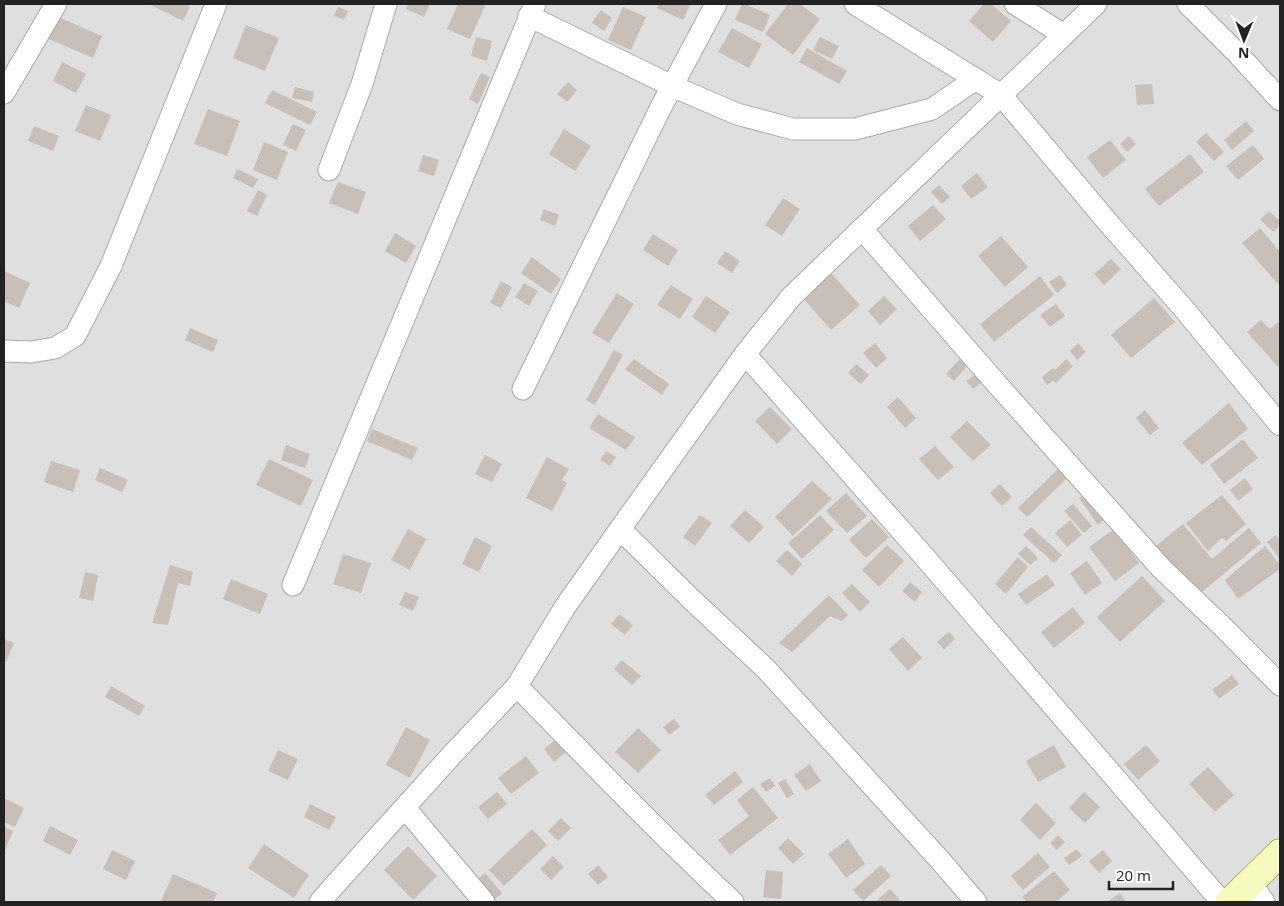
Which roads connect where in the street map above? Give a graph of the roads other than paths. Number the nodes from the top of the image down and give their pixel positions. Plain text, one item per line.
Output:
1 (56, 4) edge
2 (216, 4) edge
3 (386, 4) edge
4 (716, 4) edge
5 (856, 4) edge
6 (1015, 4) edge
7 (1096, 4) edge
8 (1188, 4) edge
9 (532, 10) edge
10 (1064, 35) junction
11 (976, 79) junction
12 (672, 86) junction
13 (4, 93) edge
14 (1001, 95) junction
15 (1280, 100) edge
16 (329, 170) dead end
17 (862, 229) junction
18 (4, 351) edge
19 (745, 354) junction
20 (522, 389) dead end
21 (1280, 424) edge
22 (620, 529) junction
23 (293, 585) dead end
24 (1280, 685) edge
25 (517, 686) junction
26 (404, 808) junction
27 (1280, 853) edge
28 (1257, 892) edge
29 (320, 902) edge
30 (484, 902) edge
31 (733, 902) edge
32 (976, 902) edge
33 (1222, 902) edge
34 (1230, 902) edge

1 - 13 street
2 - 18 street
3 - 16 street
4 - 12 street
5 - 11 street
6 - 10 street
7 - 10 street
8 - 15 street
9 - 12 street
9 - 23 street
10 - 14 street
11 - 12 street
11 - 14 street
12 - 20 street
14 - 17 street
14 - 21 street
17 - 19 street
17 - 24 street
19 - 22 street
19 - 33 street
22 - 25 street
22 - 32 street
25 - 26 street
25 - 31 street
26 - 29 street
26 - 30 street
27 - 28 street
28 - 34 street

